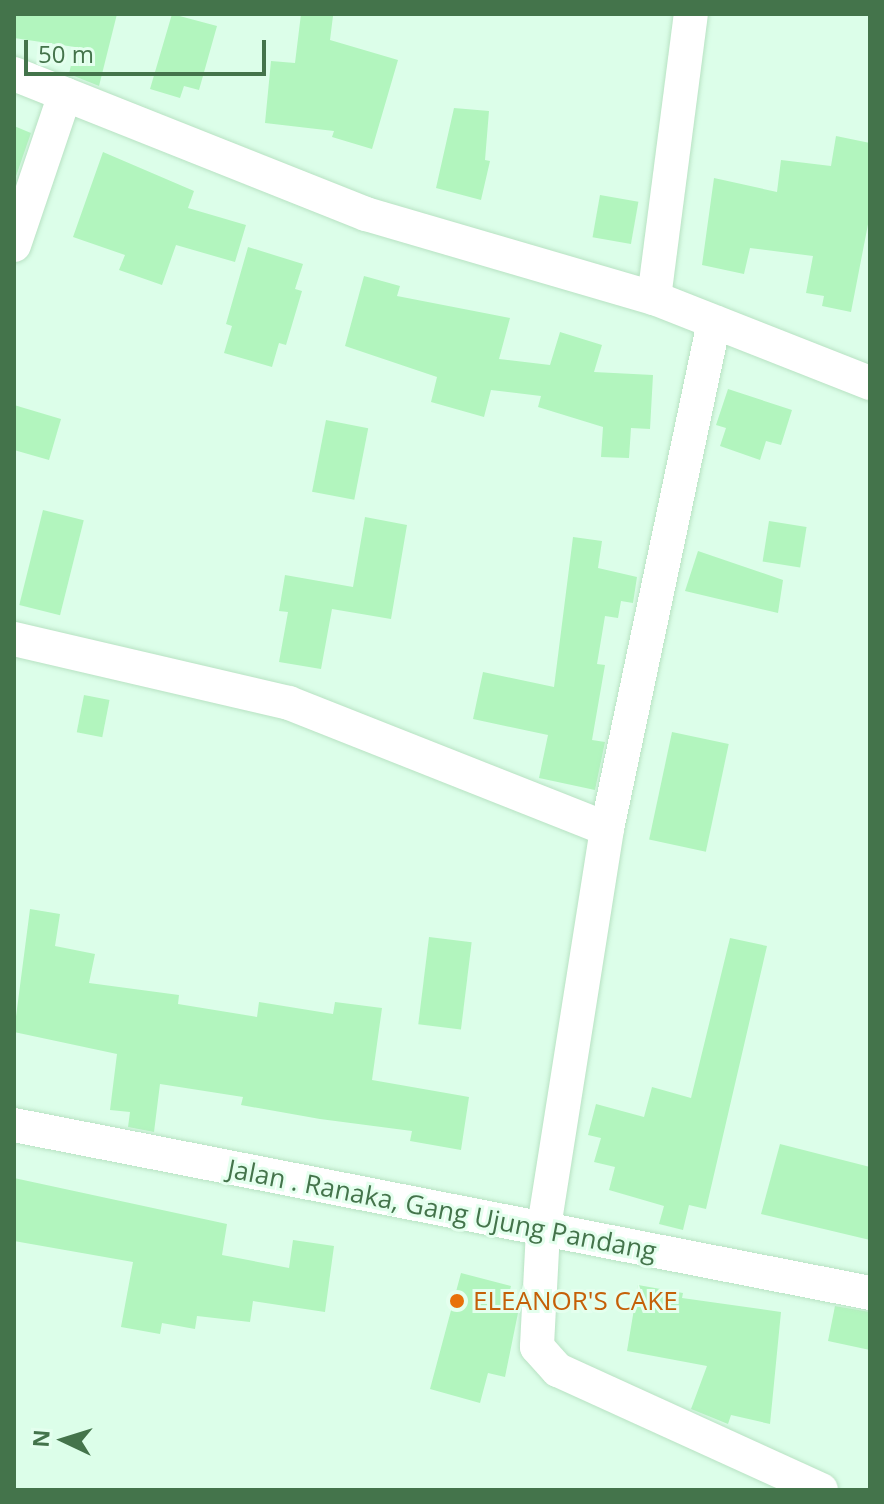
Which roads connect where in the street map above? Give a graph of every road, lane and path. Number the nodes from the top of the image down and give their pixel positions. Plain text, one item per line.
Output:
1 (691, 14) edge
2 (14, 74) edge
3 (65, 94) junction
4 (14, 245) edge
5 (654, 298) junction
6 (714, 322) junction
7 (870, 383) edge
8 (14, 639) edge
9 (607, 829) junction
10 (14, 1125) edge
11 (543, 1231) junction
12 (870, 1293) edge
13 (821, 1490) edge

1 - 5 street
2 - 3 street
3 - 4 street
3 - 5 street
5 - 6 street
6 - 7 street
6 - 9 street
8 - 9 street
9 - 11 street
10 - 11 street, Jalan . Ranaka, Gang Ujung Pandang
11 - 12 street, Jalan . Ranaka, Gang Ujung Pandang
11 - 13 street

